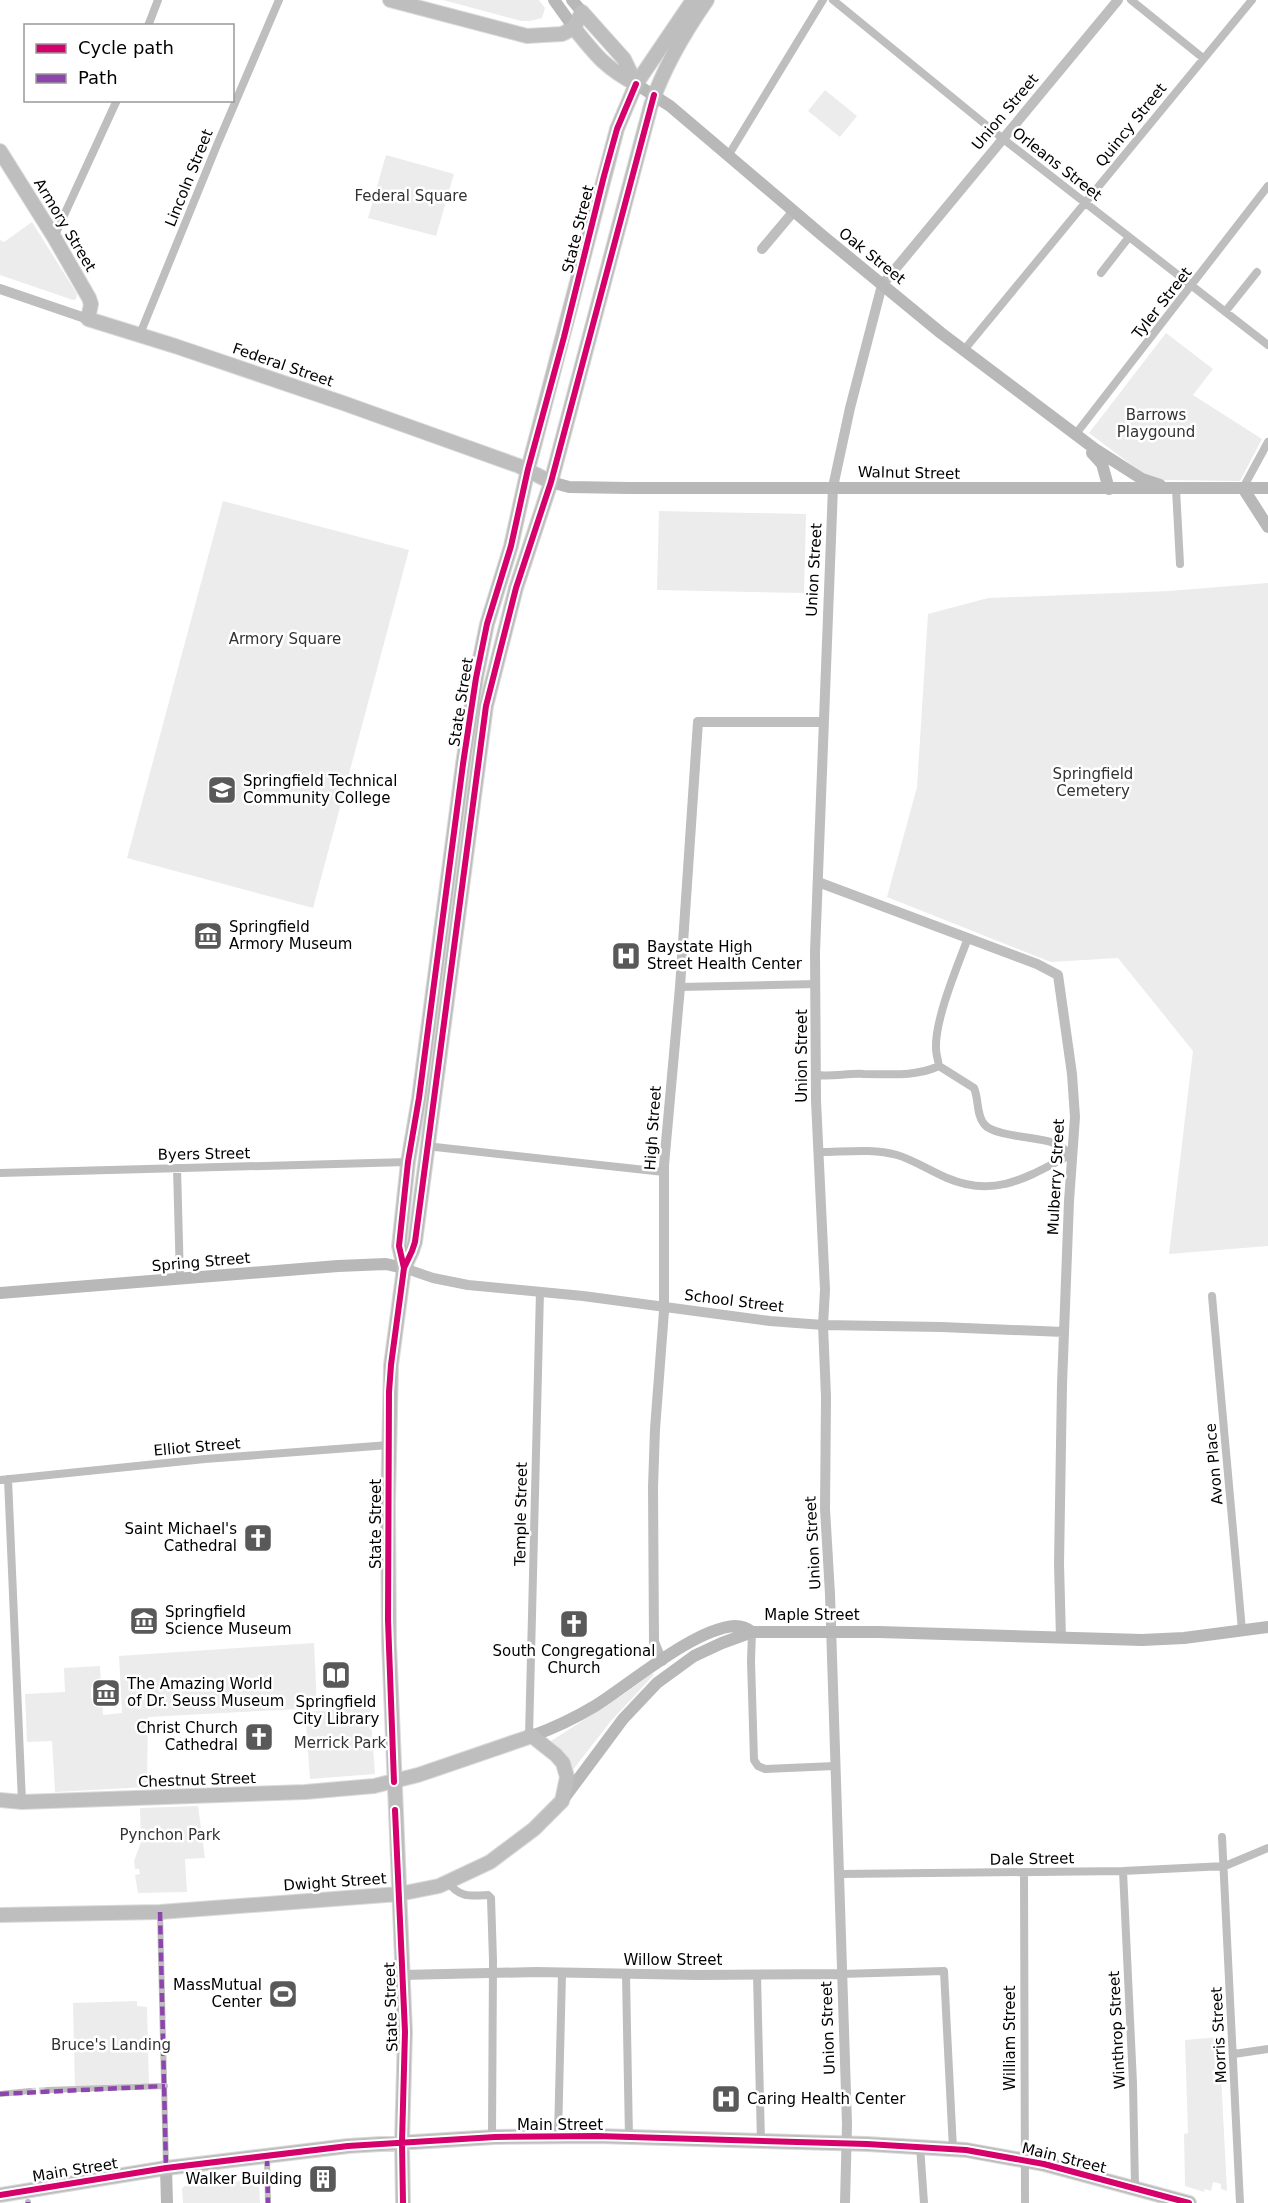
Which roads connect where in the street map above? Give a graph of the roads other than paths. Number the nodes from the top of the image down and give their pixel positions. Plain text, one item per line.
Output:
1 (158, 0) edge
2 (279, 0) edge
3 (390, 0) edge
4 (554, 0) edge
5 (572, 0) edge
6 (693, 0) edge
7 (707, 0) edge
8 (823, 0) edge
9 (833, 0) edge
10 (1118, 0) edge
11 (1131, 0) edge
12 (1252, 0) edge
13 (584, 6) edge
14 (149, 24) edge
15 (574, 28) junction
16 (1203, 58) junction
17 (636, 84) junction
18 (654, 95) junction
19 (116, 102) edge
20 (1002, 138) junction
21 (0, 151) edge
22 (728, 156) junction
23 (1268, 186) edge
24 (1086, 203) junction
25 (794, 212) junction
26 (54, 237) junction
27 (1129, 237) junction
28 (762, 249) dead end
29 (1257, 272) dead end
30 (1101, 273) dead end
31 (882, 285) junction
32 (1191, 287) junction
33 (576, 289) junction
34 (0, 290) edge
35 (600, 294) junction
36 (1226, 312) junction
37 (88, 320) junction
38 (140, 334) junction
39 (1268, 345) edge
40 (964, 350) junction
41 (1075, 435) junction
42 (1268, 442) edge
43 (528, 469) junction
44 (551, 482) junction
45 (833, 487) junction
46 (1243, 488) junction
47 (1268, 488) edge
48 (1109, 489) junction
49 (1176, 489) junction
50 (1268, 526) edge
51 (1180, 564) dead end
52 (487, 624) junction
53 (506, 629) junction
54 (823, 722) junction
55 (818, 882) junction
56 (968, 938) junction
57 (816, 984) junction
58 (680, 987) junction
59 (939, 1066) junction
60 (816, 1076) junction
61 (426, 1146) junction
62 (819, 1152) junction
63 (1072, 1154) junction
64 (408, 1162) junction
65 (177, 1168) junction
66 (664, 1172) junction
67 (0, 1173) edge
68 (404, 1268) junction
69 (180, 1280) junction
70 (540, 1291) junction
71 (0, 1293) edge
72 (1212, 1296) dead end
73 (663, 1307) junction
74 (823, 1325) junction
75 (1064, 1332) junction
76 (389, 1445) junction
77 (4, 1480) edge
78 (1268, 1627) edge
79 (1242, 1630) junction
80 (752, 1632) junction
81 (831, 1633) junction
82 (1060, 1638) junction
83 (662, 1661) junction
84 (531, 1737) junction
85 (835, 1766) junction
86 (394, 1782) junction
87 (0, 1800) edge
88 (562, 1801) junction
89 (22, 1802) junction
90 (1222, 1837) dead end
91 (1268, 1848) edge
92 (1225, 1866) junction
93 (1123, 1871) junction
94 (1023, 1872) junction
95 (840, 1874) junction
96 (448, 1882) junction
97 (399, 1894) junction
98 (160, 1912) junction
99 (0, 1915) edge
100 (493, 1973) junction
101 (562, 1974) junction
102 (841, 1974) junction
103 (402, 1975) junction
104 (626, 1975) junction
105 (753, 1975) junction
106 (1268, 2049) edge
107 (1234, 2054) junction
108 (165, 2086) junction
109 (47, 2090) tunnel mouth
110 (30, 2091) tunnel mouth
111 (0, 2094) edge
112 (558, 2136) junction
113 (492, 2137) junction
114 (629, 2138) junction
115 (402, 2142) junction
116 (761, 2142) junction
117 (846, 2144) junction
118 (920, 2146) junction
119 (953, 2149) junction
120 (267, 2157) junction
121 (1024, 2159) junction
122 (166, 2168) junction
123 (1135, 2187) junction
124 (0, 2195) edge
125 (1184, 2202) edge
126 (167, 2203) edge
127 (268, 2203) edge
128 (403, 2203) edge
129 (845, 2203) edge
130 (924, 2203) edge
131 (1025, 2203) edge
132 (1240, 2203) edge

1 - 14 street
2 - 38 street, Lincoln Street
3 - 15 main road
4 - 15 main road
5 - 13 main road
6 - 17 main road, State Street
7 - 18 main road, State Street
8 - 22 street
9 - 20 street, Orleans Street
10 - 20 street, Union Street
11 - 16 street
12 - 16 street, Quincy Street
13 - 15 main road
13 - 17 main road
15 - 17 main road
16 - 24 street, Quincy Street
17 - 18 main road, Oak Street
17 - 33 main road, State Street
18 - 22 main road, Oak Street
18 - 35 main road, State Street
19 - 26 street
20 - 24 street, Orleans Street
20 - 31 street, Union Street
21 - 26 main road, Armory Street
22 - 25 main road, Oak Street
23 - 32 street, Tyler Street
24 - 27 street, Orleans Street
24 - 40 street, Quincy Street
25 - 28 street
25 - 31 main road, Oak Street
26 - 37 main road, Armory Street
27 - 30 street
27 - 32 street, Orleans Street
29 - 36 street
31 - 40 main road, Oak Street
31 - 45 street, Union Street
32 - 36 street, Orleans Street
32 - 41 street, Tyler Street
33 - 35 main road
33 - 43 main road, State Street
34 - 37 street, Federal Street
35 - 44 main road, State Street
36 - 39 street, Orleans Street
37 - 38 main road, Federal Street
38 - 43 main road, Federal Street
40 - 41 main road, Oak Street
41 - 48 main road, Oak Street
41 - 49 main road, Oak Street
42 - 46 street
43 - 44 main road, Federal Street
43 - 52 main road, State Street
44 - 45 main road, Walnut Street
44 - 53 main road, State Street
45 - 48 main road, Walnut Street
45 - 54 street, Union Street
46 - 47 main road, Walnut Street
46 - 49 main road, Walnut Street
46 - 50 main road
48 - 49 main road, Walnut Street
49 - 51 street
52 - 53 main road
52 - 64 main road, State Street
53 - 61 main road, State Street
54 - 55 street, Union Street
54 - 58 street, High Street
55 - 56 street, Mulberry Street
55 - 57 street, Union Street
56 - 59 street
56 - 63 street, Mulberry Street
57 - 58 street
57 - 60 street, Union Street
58 - 66 street, High Street
59 - 60 street
59 - 63 street
60 - 62 street, Union Street
61 - 66 street
61 - 68 main road, State Street
62 - 63 street
62 - 74 street, Union Street
63 - 75 street, Mulberry Street
64 - 65 street, Byers Street
64 - 68 main road, State Street
65 - 67 street, Byers Street
65 - 69 street
66 - 73 street, High Street
68 - 69 main road, Spring Street
68 - 70 street, School Street
68 - 76 main road, State Street
69 - 71 main road, Spring Street
70 - 73 street, School Street
70 - 84 street, Temple Street
72 - 79 street, Avon Place
73 - 74 street, School Street
73 - 83 street, High Street
74 - 75 street, School Street
74 - 81 street, Union Street
75 - 82 street, Mulberry Street
76 - 77 street, Elliot Street
76 - 86 main road, State Street
77 - 89 street
78 - 79 main road, Maple Street
79 - 82 main road, Maple Street
80 - 81 main road, Maple Street
80 - 83 main road, Maple Street
80 - 85 street
80 - 88 main road, Dwight Street
81 - 82 main road, Maple Street
81 - 85 street, Union Street
83 - 84 main road, Maple Street
84 - 86 main road, Maple Street
84 - 88 main road
85 - 95 street, Union Street
86 - 89 main road, Chestnut Street
86 - 97 main road, State Street
87 - 89 main road, Chestnut Street
88 - 96 main road, Dwight Street
90 - 92 street, Morris Street
91 - 92 street
92 - 93 street, Dale Street
92 - 107 street, Morris Street
93 - 94 street, Dale Street
93 - 123 street, Winthrop Street
94 - 95 street, Dale Street
94 - 121 street, William Street
95 - 102 street, Union Street
96 - 97 main road, Dwight Street
96 - 100 street
97 - 98 main road, Dwight Street
97 - 103 main road, State Street
98 - 99 main road, Dwight Street
98 - 108 street
100 - 101 street, Willow Street
100 - 103 street, Willow Street
100 - 113 street
101 - 104 street, Willow Street
101 - 112 street
102 - 105 street, Willow Street
102 - 117 street, Union Street
102 - 119 street, Willow Street
103 - 115 main road, State Street
104 - 105 street, Willow Street
104 - 114 street
105 - 116 street
106 - 107 street
107 - 132 street, Morris Street
108 - 109 street
108 - 122 street
110 - 111 street
112 - 113 main road, Main Street
112 - 114 main road, Main Street
113 - 115 main road, Main Street
114 - 116 main road, Main Street
115 - 120 main road, Main Street
115 - 128 main road, State Street
116 - 117 main road, Main Street
117 - 118 main road, Main Street
117 - 129 street, Union Street
118 - 119 main road, Main Street
118 - 130 street
119 - 121 main road, Main Street
120 - 122 main road, Main Street
120 - 127 street
121 - 123 main road, Main Street
121 - 131 street, William Street
122 - 124 main road, Main Street
122 - 126 main road
123 - 125 main road, Main Street

